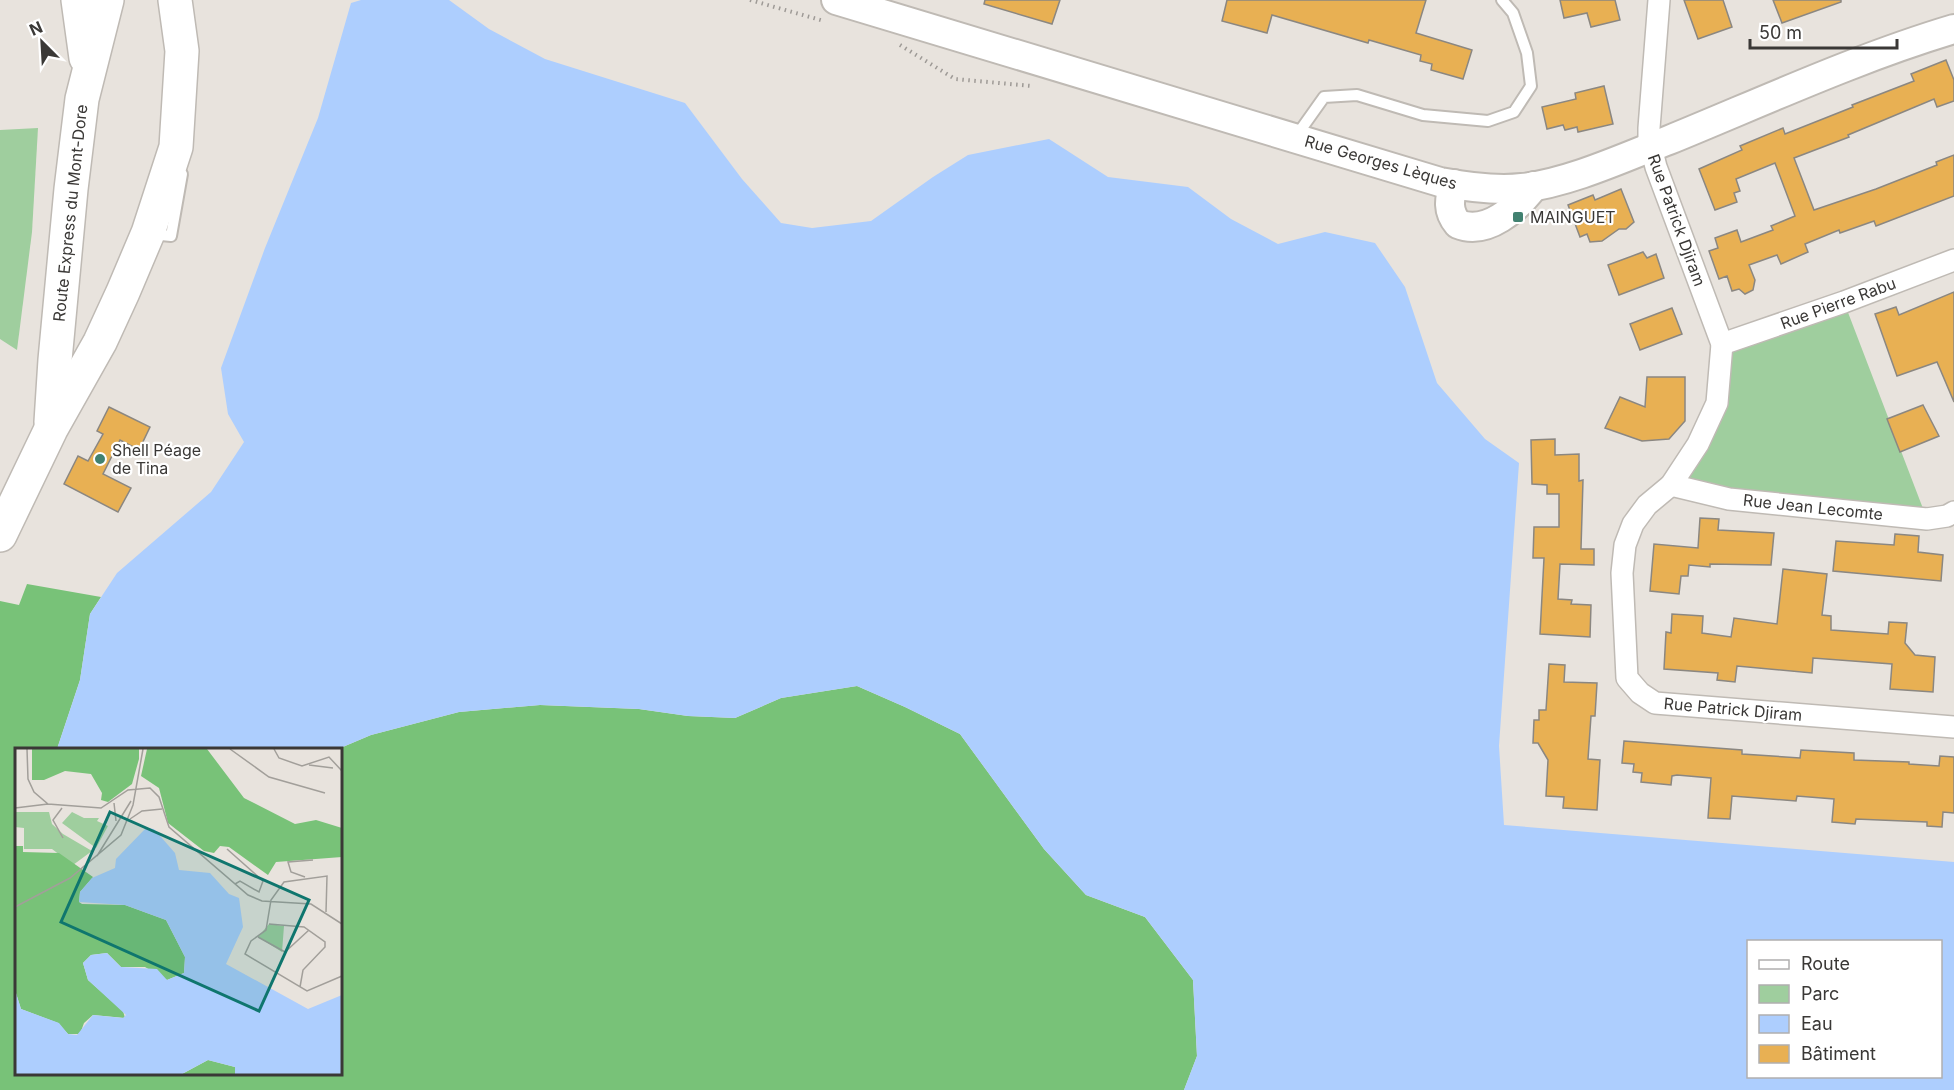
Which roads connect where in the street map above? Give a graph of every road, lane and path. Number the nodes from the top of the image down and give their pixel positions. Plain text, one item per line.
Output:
1 (78, 0) edge
2 (107, 0) edge
3 (175, 0) edge
4 (188, 0) edge
5 (836, 0) edge
6 (1502, 0) edge
7 (1659, 0) edge
8 (1954, 30) edge
9 (182, 51) junction
10 (82, 99) junction
11 (1295, 138) junction
12 (1651, 147) junction
13 (1454, 184) junction
14 (1534, 186) junction
15 (1954, 260) edge
16 (1722, 344) junction
17 (51, 429) junction
18 (1671, 485) junction
19 (1954, 512) edge
20 (0, 535) edge
21 (1954, 727) edge

1 - 10 main road
2 - 10 main road, Route Express du Mont-Dore
3 - 9 main road, Route Express du Mont-Dore
4 - 9 main road
5 - 11 main road, Rue Georges Lèques
6 - 11 lane
7 - 12 street, Rue Patrick Djiram
8 - 12 main road, Rue Georges Lèques
9 - 17 main road, Route Express du Mont-Dore
10 - 17 main road, Route Express du Mont-Dore
11 - 13 main road, Rue Georges Lèques
12 - 14 main road, Rue Georges Lèques
12 - 16 street, Rue Patrick Djiram
13 - 14 main road, Rue Georges Lèques
13 - 14 main road
15 - 16 street, Rue Pierre Rabu
16 - 18 street, Rue Patrick Djiram
17 - 20 main road, Route Express du Mont-Dore
18 - 19 street, Rue Jean Lecomte
18 - 21 street, Rue Patrick Djiram

